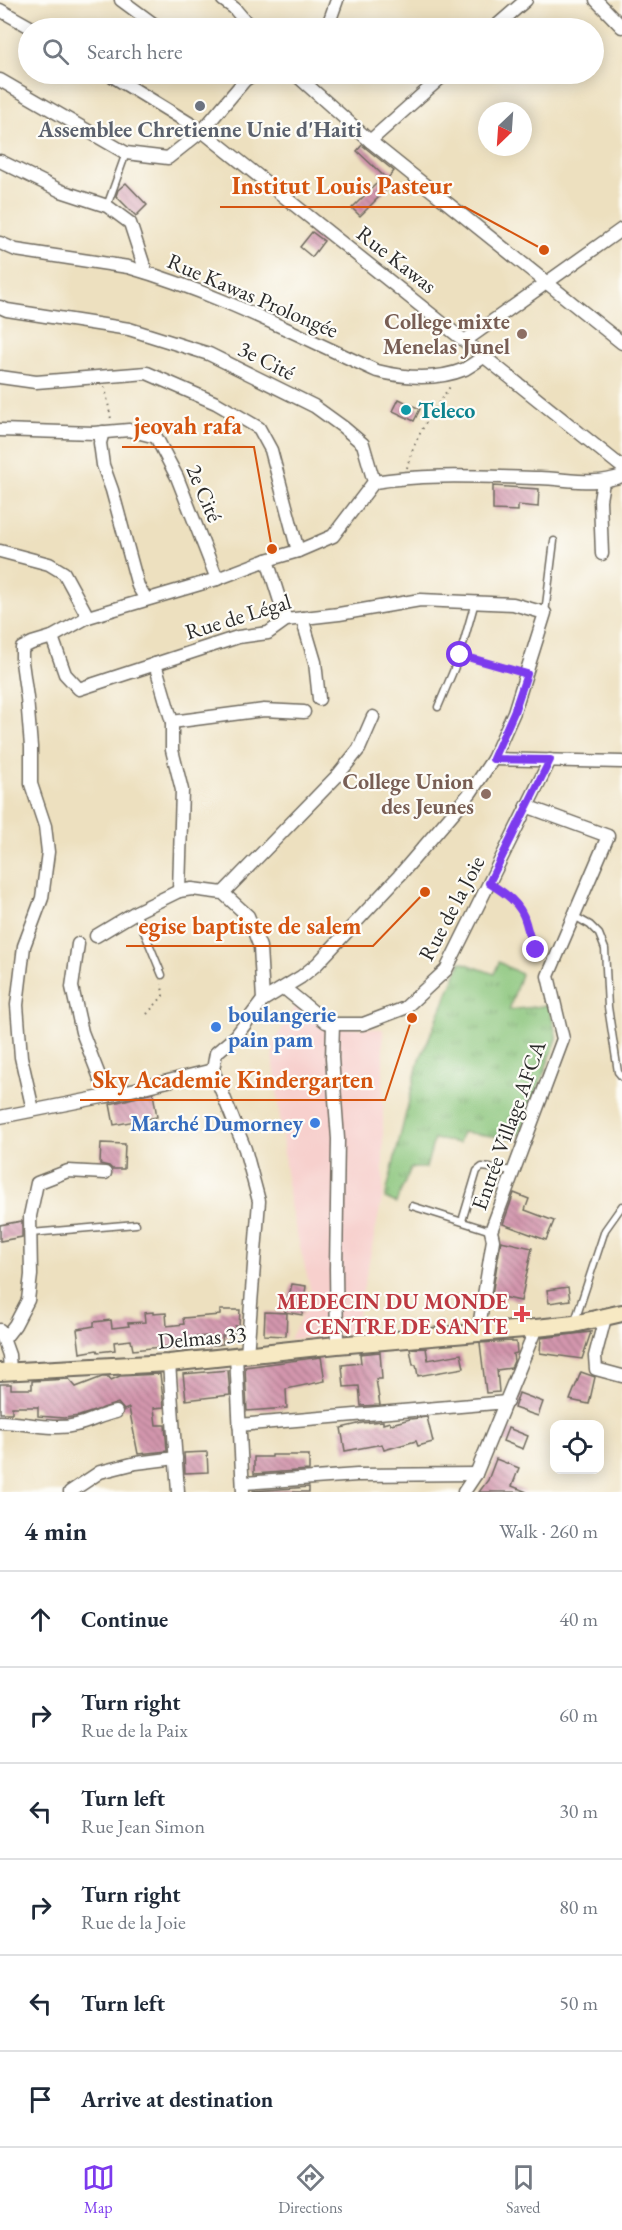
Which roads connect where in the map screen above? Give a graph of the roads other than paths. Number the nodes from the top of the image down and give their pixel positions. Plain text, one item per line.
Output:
1 (121, 0) edge
2 (223, 0) edge
3 (337, 0) edge
4 (526, 0) edge
5 (596, 0) edge
6 (0, 10) edge
7 (145, 18) edge
8 (242, 18) edge
9 (331, 18) edge
10 (505, 18) edge
11 (18, 20) edge
12 (622, 27) edge
13 (0, 80) edge
14 (125, 84) edge
15 (243, 84) edge
16 (314, 84) edge
17 (434, 84) edge
18 (202, 131) junction
19 (370, 141) junction
20 (126, 153) junction
21 (0, 161) edge
22 (107, 206) junction
23 (622, 229) edge
24 (0, 243) edge
25 (146, 272) junction
26 (546, 284) junction
27 (0, 307) edge
28 (466, 340) junction
29 (622, 343) edge
30 (485, 356) junction
31 (0, 377) edge
32 (0, 430) edge
33 (103, 432) junction
34 (622, 468) edge
35 (374, 482) junction
36 (603, 482) junction
37 (554, 541) dead end
38 (0, 551) edge
39 (298, 551) junction
40 (602, 554) dead end
41 (267, 560) junction
42 (217, 579) junction
43 (146, 598) junction
44 (475, 602) junction
45 (544, 613) junction
46 (302, 618) junction
47 (86, 619) junction
48 (286, 620) junction
49 (52, 637) junction
50 (155, 664) junction
51 (319, 699) dead end
52 (438, 707) dead end
53 (304, 712) dead end
54 (373, 717) dead end
55 (172, 722) junction
56 (493, 759) junction
57 (550, 760) junction
58 (622, 762) edge
59 (526, 806) junction
60 (178, 891) junction
61 (224, 893) junction
62 (136, 912) junction
63 (574, 915) junction
64 (96, 936) dead end
65 (78, 944) dead end
66 (162, 975) road end
67 (284, 988) junction
68 (263, 1000) junction
69 (333, 1024) junction
70 (213, 1070) junction
71 (622, 1077) edge
72 (107, 1096) junction
73 (33, 1110) junction
74 (0, 1117) edge
75 (514, 1171) junction
76 (105, 1173) dead end
77 (412, 1206) dead end
78 (622, 1206) edge
79 (462, 1221) junction
80 (136, 1224) dead end
81 (491, 1231) junction
82 (31, 1233) junction
83 (622, 1313) edge
84 (604, 1318) junction
85 (574, 1324) junction
86 (536, 1328) junction
87 (478, 1333) junction
88 (2, 1335) edge
89 (337, 1345) junction
90 (241, 1356) junction
91 (169, 1363) junction
92 (5, 1372) edge
93 (622, 1376) edge
94 (507, 1402) junction
95 (116, 1412) dead end
96 (0, 1422) edge
97 (239, 1425) junction
98 (176, 1458) junction
99 (476, 1474) junction
100 (244, 1488) edge
101 (70, 1492) edge
102 (178, 1492) edge
103 (464, 1492) edge

1 - 7 street
2 - 8 street
3 - 9 street
4 - 10 street
5 - 12 street
6 - 11 street
13 - 20 street
14 - 18 street, Rue Kawas
15 - 18 street
16 - 19 street
17 - 19 street
18 - 20 street
18 - 28 street, Rue Kawas
19 - 26 street
20 - 22 lane
21 - 22 street
22 - 25 street
23 - 26 street
24 - 25 street, Rue Kawas Prolongée
25 - 30 street, Rue Kawas Prolongée
26 - 28 street
26 - 29 street
27 - 35 street, 3e Cité
28 - 30 street, Rue Kawas
30 - 34 street, Rue Kawas
31 - 39 street
32 - 33 street, 2e Cité
33 - 42 street, 2e Cité
33 - 43 street
34 - 36 street
35 - 36 street
35 - 39 street
36 - 40 street
37 - 45 lane
38 - 47 street
39 - 41 street
41 - 42 street
41 - 48 street
42 - 43 street
43 - 47 street
44 - 45 street, Rue de Légal
44 - 46 street, Rue de Légal
44 - 52 lane
45 - 56 street
46 - 48 street, Rue de Légal
46 - 51 street
47 - 49 street
48 - 50 street, Rue de Légal
49 - 50 street, Rue de Légal
49 - 73 street
50 - 55 street
53 - 55 street
54 - 61 street
55 - 60 street
56 - 57 street
56 - 67 street
57 - 58 street
57 - 59 street, Rue de la Joie
59 - 63 street, Entrée Village AFCA
59 - 69 street, Rue de la Joie
60 - 61 street
60 - 62 street
61 - 68 street
62 - 64 street
62 - 66 lane
63 - 71 lane
63 - 75 street, Entrée Village AFCA
65 - 72 street
67 - 68 street
67 - 69 street
68 - 70 street
69 - 89 street
70 - 72 street
70 - 90 street
72 - 73 street
73 - 74 street
75 - 79 lane
75 - 81 street, Entrée Village AFCA
76 - 82 street
77 - 79 lane
78 - 85 lane
79 - 81 lane
80 - 82 lane
81 - 87 street, Entrée Village AFCA
82 - 88 street
83 - 84 main road, Delmas 33
84 - 85 main road, Delmas 33
84 - 93 street
85 - 86 main road, Delmas 33
86 - 87 main road, Delmas 33
86 - 94 street
87 - 89 main road, Delmas 33
88 - 92 street
89 - 90 main road, Delmas 33
90 - 91 main road, Delmas 33
90 - 97 street
91 - 92 main road, Delmas 33
91 - 98 street
94 - 97 street
94 - 99 street
95 - 96 street
97 - 100 street
98 - 101 street
98 - 102 street
99 - 100 street
99 - 103 street

